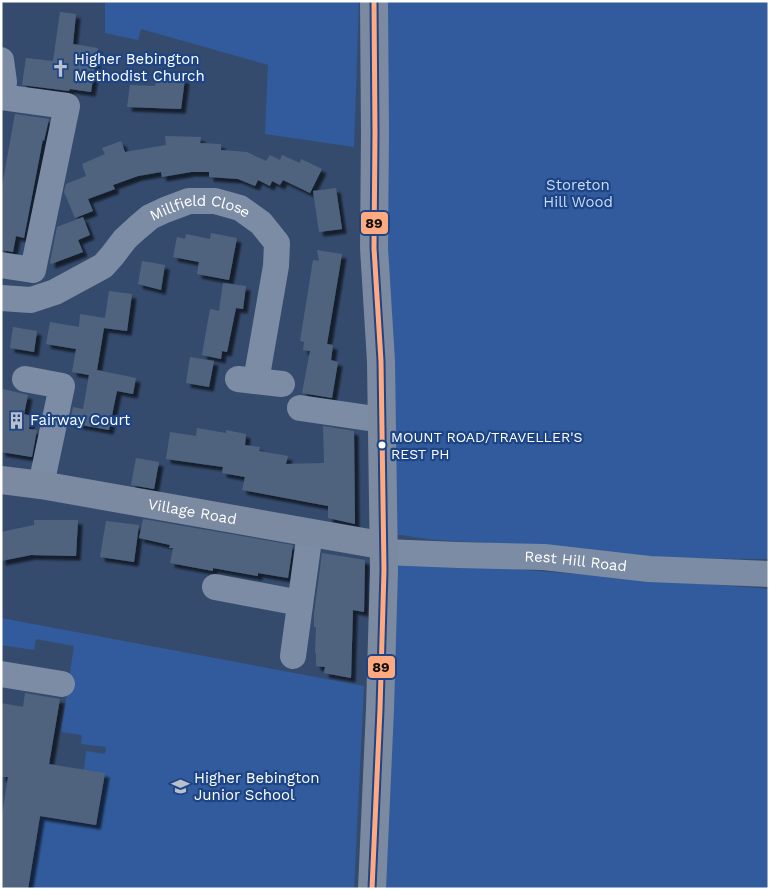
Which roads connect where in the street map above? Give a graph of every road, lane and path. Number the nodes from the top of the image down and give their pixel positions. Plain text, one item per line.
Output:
1 (374, 1) edge
2 (1, 60) edge
3 (1, 97) edge
4 (1, 265) edge
5 (1, 298) edge
6 (25, 379) dead end
7 (282, 384) dead end
8 (300, 408) dead end
9 (382, 420) junction
10 (1, 480) edge
11 (41, 485) junction
12 (310, 532) junction
13 (377, 546) junction
14 (769, 574) edge
15 (215, 587) dead end
16 (300, 603) junction
17 (294, 656) dead end
18 (1, 674) edge
19 (62, 684) dead end
20 (372, 889) edge

1 - 9 main road
2 - 3 street
3 - 4 street
5 - 7 street, Millfield Close
6 - 11 street
8 - 9 street
9 - 13 main road
10 - 11 main road, Village Road
11 - 12 main road, Village Road
12 - 13 main road, Village Road
12 - 16 street
13 - 14 street, Rest Hill Road
13 - 20 main road
15 - 16 street
16 - 17 street
18 - 19 street

